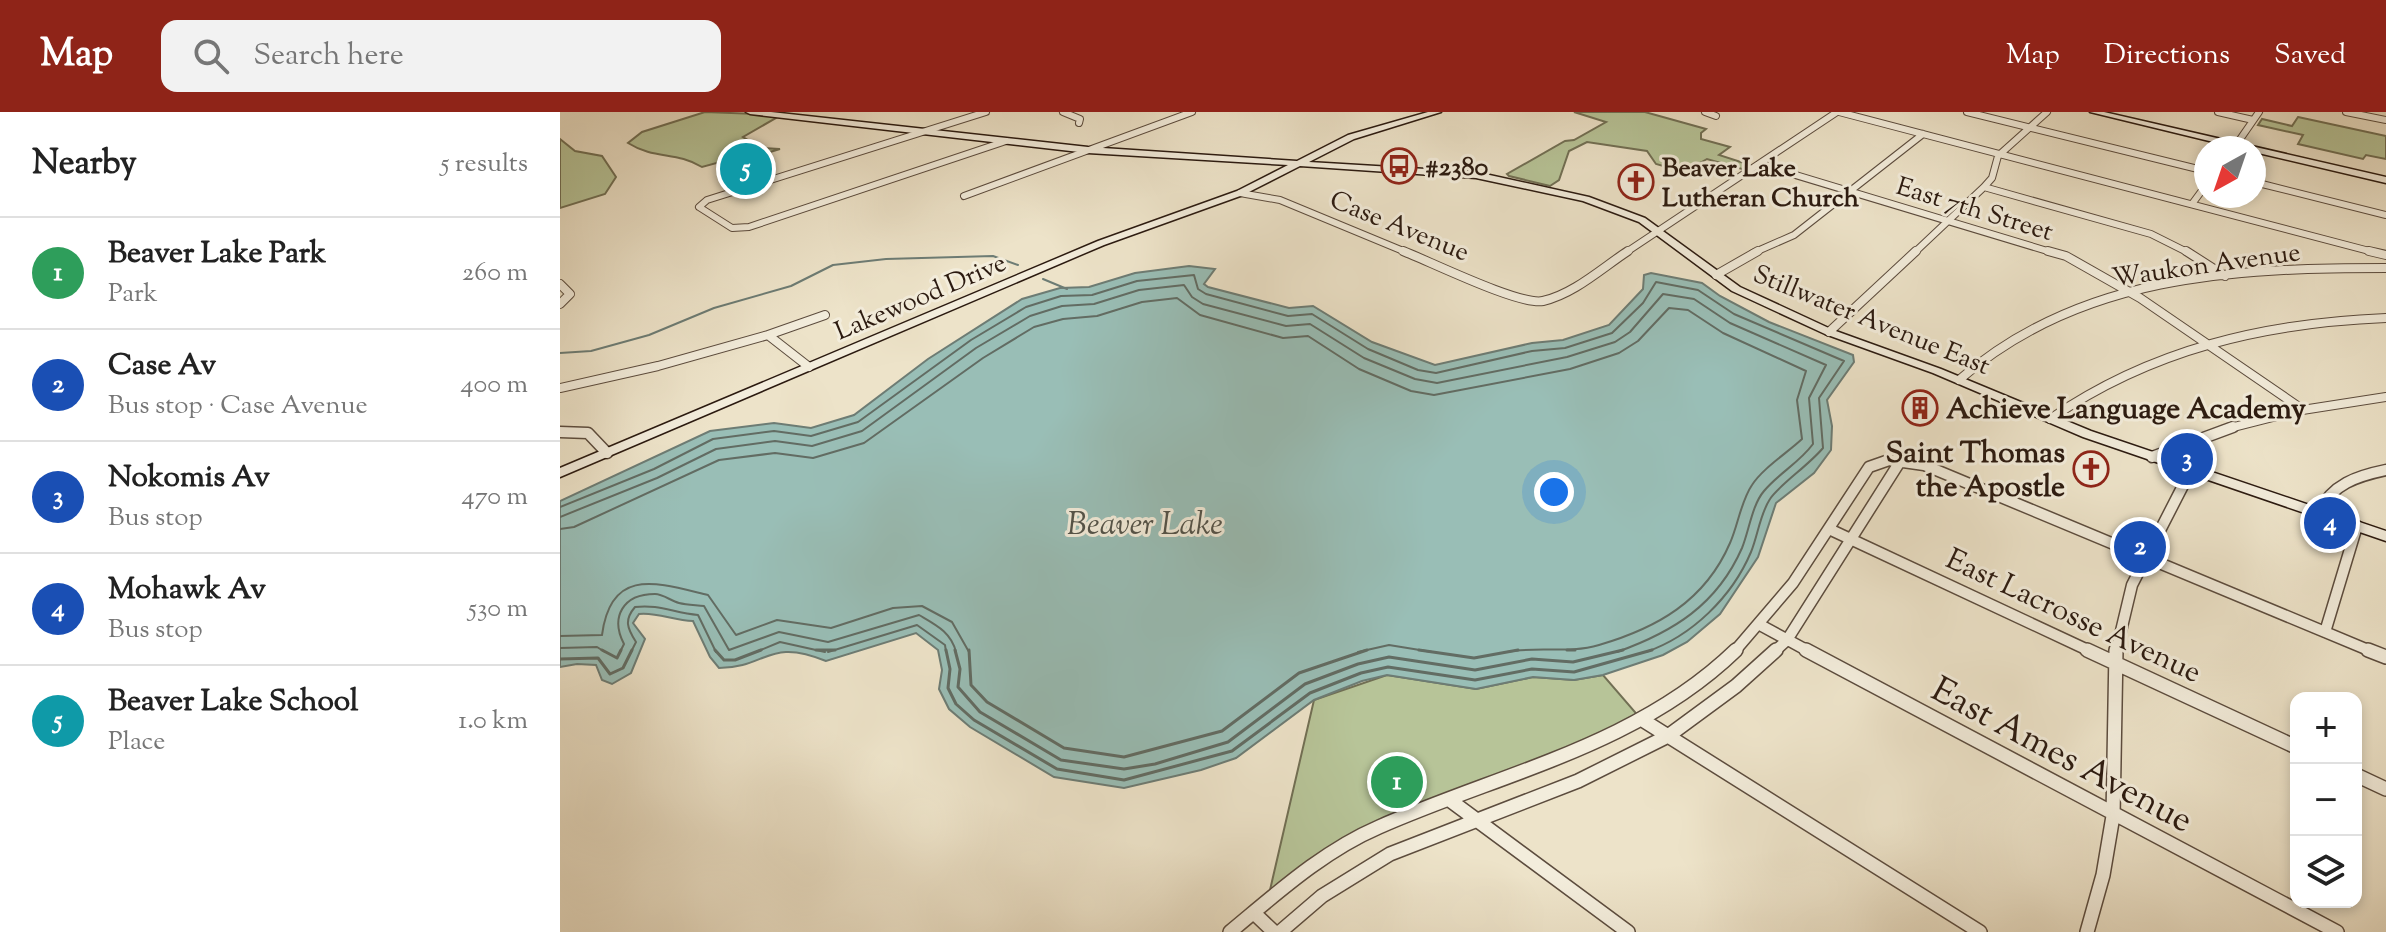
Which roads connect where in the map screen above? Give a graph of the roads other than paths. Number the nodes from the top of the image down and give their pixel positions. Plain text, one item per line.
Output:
1 (750, 112) edge
2 (986, 112) edge
3 (1063, 112) edge
4 (1192, 112) edge
5 (1437, 112) edge
6 (1705, 112) edge
7 (1838, 112) edge
8 (1967, 112) edge
9 (2047, 112) edge
10 (2094, 112) edge
11 (2218, 112) edge
12 (2259, 112) edge
13 (2346, 112) edge
14 (1716, 116) dead end
15 (2253, 120) junction
16 (2386, 120) edge
17 (1079, 123) dead end
18 (2030, 127) junction
19 (925, 132) junction
20 (1923, 134) junction
21 (2194, 136) edge
22 (2242, 136) edge
23 (1006, 141) junction
24 (1088, 150) junction
25 (1320, 151) junction
26 (2266, 152) edge
27 (2000, 154) junction
28 (1245, 160) junction
29 (1260, 161) junction
30 (1298, 164) junction
31 (1759, 164) junction
32 (1334, 166) junction
33 (2194, 168) edge
34 (2386, 180) edge
35 (1265, 181) junction
36 (2266, 185) edge
37 (1984, 187) junction
38 (1849, 191) junction
39 (1240, 193) junction
40 (964, 196) dead end
41 (2194, 201) edge
42 (2192, 204) junction
43 (2386, 215) edge
44 (1949, 220) junction
45 (1660, 230) junction
46 (2386, 255) edge
47 (2386, 268) edge
48 (1716, 275) junction
49 (2225, 276) junction
50 (560, 284) edge
51 (2128, 292) junction
52 (560, 304) edge
53 (825, 315) dead end
54 (2386, 318) edge
55 (1829, 332) junction
56 (768, 335) junction
57 (2206, 343) junction
58 (809, 367) junction
59 (1959, 380) junction
60 (560, 388) edge
61 (2386, 397) edge
62 (2302, 409) junction
63 (2050, 419) junction
64 (560, 432) edge
65 (607, 453) junction
66 (2152, 457) junction
67 (1901, 460) junction
68 (2191, 470) junction
69 (2386, 470) edge
70 (560, 473) edge
71 (2318, 513) junction
72 (2357, 526) junction
73 (1829, 529) junction
74 (2386, 536) edge
75 (1852, 540) junction
76 (2146, 557) junction
77 (1762, 626) junction
78 (2325, 632) junction
79 (1787, 640) junction
80 (2386, 657) edge
81 (2114, 662) junction
82 (1641, 719) junction
83 (1668, 736) junction
84 (2290, 744) edge
85 (2362, 778) edge
86 (2386, 789) edge
87 (1451, 801) junction
88 (2113, 813) junction
89 (1476, 819) junction
90 (1254, 913) junction
91 (1230, 932) edge
92 (1277, 932) edge
93 (1628, 932) edge
94 (1980, 932) edge
95 (2087, 932) edge
96 (2337, 932) edge

1 - 19 street
2 - 19 street
3 - 17 street
4 - 24 street
5 - 25 street
6 - 14 street
7 - 20 street
7 - 31 street
8 - 18 street
9 - 18 street
10 - 21 street
11 - 15 street
12 - 15 street
13 - 16 street
15 - 22 street
18 - 27 street
18 - 33 street
19 - 23 street
19 - 23 street
20 - 27 street
20 - 38 street
23 - 24 street
24 - 28 street
24 - 40 street
25 - 29 street
25 - 30 street, Lakewood Drive
25 - 32 street
26 - 34 street
27 - 37 street
27 - 42 street
28 - 29 street
28 - 35 street
29 - 30 street, Stillwater Avenue East
30 - 32 street, Stillwater Avenue East
30 - 35 street, Lakewood Drive
31 - 38 street, East 7th Street
31 - 45 street
32 - 45 street, Stillwater Avenue East
35 - 39 street, Lakewood Drive
36 - 43 street
37 - 44 street
37 - 49 street
38 - 44 street, East 7th Street
38 - 48 street
39 - 45 street, Case Avenue
39 - 58 street, Lakewood Drive
41 - 42 street
42 - 46 street
44 - 51 street, East 7th Street
44 - 55 street
45 - 48 street, Stillwater Avenue East
47 - 49 street, Waukon Avenue
48 - 55 street, Stillwater Avenue East
49 - 51 street, Waukon Avenue
50 - 52 street
51 - 57 street, East 7th Street
51 - 59 street, Waukon Avenue
53 - 56 street
54 - 57 street
55 - 59 street, Stillwater Avenue East
56 - 58 street
56 - 60 street
57 - 62 street, East 7th Street
57 - 63 street
58 - 65 street, Lakewood Drive
59 - 63 street, Stillwater Avenue East
61 - 62 street
62 - 66 street
63 - 66 street, Stillwater Avenue East
64 - 65 street
65 - 70 street, Lakewood Drive
66 - 68 street, Stillwater Avenue East
67 - 73 street
67 - 75 street
67 - 76 street
68 - 71 street, Stillwater Avenue East
68 - 76 street
69 - 71 street
71 - 72 street, Stillwater Avenue East
72 - 74 street, Stillwater Avenue East
72 - 78 street
73 - 75 street, East Lacrosse Avenue
73 - 77 street
75 - 79 street
75 - 81 street, East Lacrosse Avenue
76 - 78 street
76 - 81 street
77 - 79 street, East Ames Avenue
77 - 82 street
78 - 80 street
79 - 83 street
79 - 88 street, East Ames Avenue
81 - 84 street, East Lacrosse Avenue
81 - 88 street
82 - 83 street
82 - 87 street
83 - 89 street
83 - 94 street
85 - 86 street
87 - 89 street
87 - 90 street
88 - 95 street
88 - 96 street, East Ames Avenue
89 - 92 street
89 - 93 street
90 - 91 street
90 - 92 street

